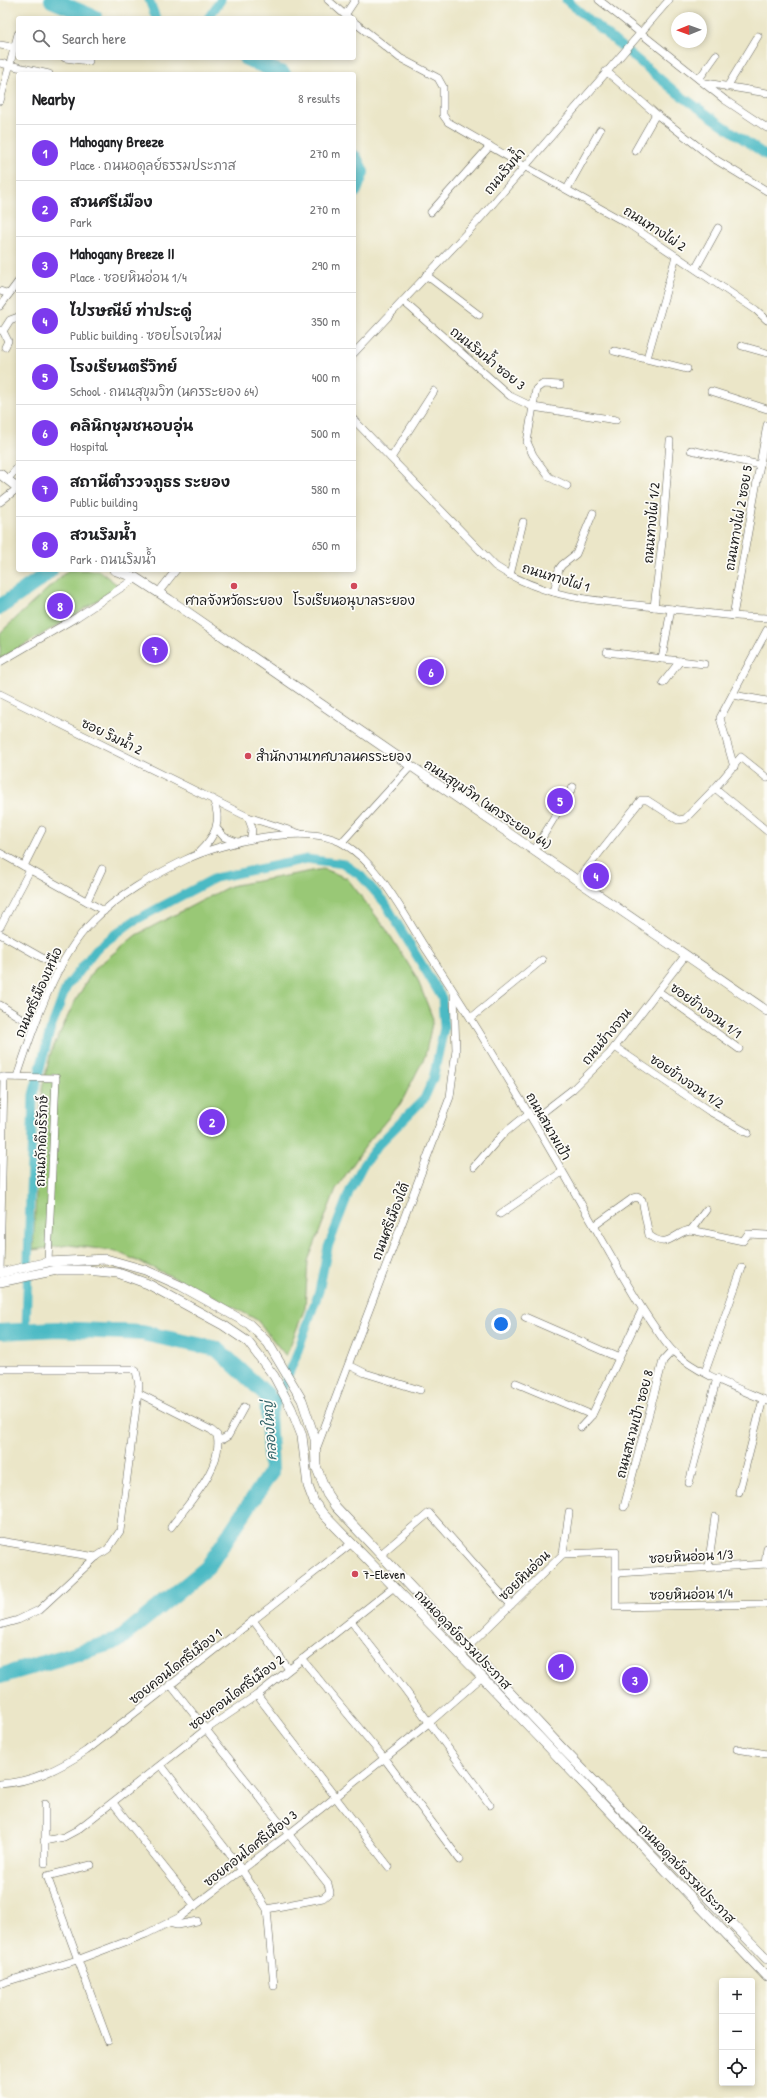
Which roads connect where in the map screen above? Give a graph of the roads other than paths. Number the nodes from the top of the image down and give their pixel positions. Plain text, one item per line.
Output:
1 (328, 0) edge
2 (355, 0) edge
3 (599, 0) edge
4 (665, 2) edge
5 (347, 16) edge
6 (356, 24) edge
7 (638, 35) junction
8 (758, 36) dead end
9 (0, 45) edge
10 (16, 47) edge
11 (716, 55) dead end
12 (81, 60) edge
13 (89, 61) dead end
14 (0, 63) edge
15 (9, 66) junction
16 (607, 71) junction
17 (38, 72) edge
18 (701, 80) junction
19 (727, 88) junction
20 (767, 93) edge
21 (0, 100) edge
22 (656, 114) junction
23 (767, 128) edge
24 (600, 130) dead end
25 (490, 146) junction
26 (635, 151) dead end
27 (524, 166) junction
28 (567, 189) junction
29 (767, 190) edge
30 (431, 212) dead end
31 (718, 228) dead end
32 (676, 256) junction
33 (696, 268) junction
34 (426, 275) junction
35 (16, 285) edge
36 (0, 291) edge
37 (9, 294) junction
38 (403, 300) junction
39 (0, 306) edge
40 (479, 315) dead end
41 (16, 318) edge
42 (767, 320) edge
43 (2, 330) edge
44 (742, 346) dead end
45 (5, 347) dead end
46 (356, 351) edge
47 (614, 351) dead end
48 (767, 353) edge
49 (647, 358) junction
50 (687, 369) dead end
51 (560, 385) dead end
52 (711, 391) dead end
53 (434, 392) dead end
54 (533, 407) junction
55 (767, 409) edge
56 (616, 420) dead end
57 (356, 422) edge
58 (767, 425) edge
59 (670, 442) dead end
60 (691, 450) dead end
61 (391, 458) junction
62 (760, 465) junction
63 (16, 468) edge
64 (4, 477) edge
65 (16, 486) edge
66 (567, 486) dead end
67 (16, 490) edge
68 (0, 502) edge
69 (593, 513) dead end
70 (523, 522) dead end
71 (120, 572) edge
72 (132, 572) edge
73 (174, 572) edge
74 (510, 576) junction
75 (136, 578) junction
76 (158, 592) junction
77 (554, 592) junction
78 (654, 607) junction
79 (671, 609) junction
80 (733, 616) junction
81 (767, 618) edge
82 (767, 630) edge
83 (607, 652) dead end
84 (662, 659) junction
85 (680, 661) junction
86 (0, 662) edge
87 (704, 664) dead end
88 (663, 683) dead end
89 (0, 694) edge
90 (733, 695) junction
91 (767, 701) edge
92 (410, 767) junction
93 (734, 767) junction
94 (767, 778) edge
95 (573, 787) dead end
96 (715, 788) junction
97 (212, 799) junction
98 (231, 809) junction
99 (248, 817) junction
100 (217, 826) junction
101 (42, 830) dead end
102 (767, 831) edge
103 (305, 835) junction
104 (330, 838) joint
105 (251, 839) junction
106 (238, 842) junction
107 (342, 842) junction
108 (534, 851) junction
109 (0, 853) edge
110 (195, 855) junction
111 (27, 868) junction
112 (102, 869) dead end
113 (577, 881) junction
114 (87, 901) junction
115 (104, 911) junction
116 (0, 927) edge
117 (0, 934) edge
118 (685, 956) junction
119 (542, 960) dead end
120 (60, 968) junction
121 (658, 991) junction
122 (454, 992) junction
123 (0, 1005) edge
124 (767, 1011) edge
125 (471, 1018) junction
126 (34, 1026) junction
127 (615, 1047) junction
128 (739, 1049) dead end
129 (2, 1077) edge
130 (17, 1077) junction
131 (529, 1113) junction
132 (533, 1120) junction
133 (748, 1133) dead end
134 (474, 1167) dead end
135 (562, 1172) junction
136 (706, 1210) dead end
137 (500, 1214) dead end
138 (594, 1226) junction
139 (691, 1230) junction
140 (767, 1235) edge
141 (44, 1263) junction
142 (742, 1268) dead end
143 (0, 1273) edge
144 (16, 1274) junction
145 (0, 1282) edge
146 (203, 1298) junction
147 (196, 1310) junction
148 (642, 1310) junction
149 (525, 1317) dead end
150 (672, 1351) junction
151 (619, 1358) junction
152 (349, 1365) junction
153 (0, 1369) edge
154 (705, 1372) junction
155 (716, 1378) junction
156 (516, 1383) dead end
157 (420, 1390) dead end
158 (138, 1393) junction
159 (765, 1400) edge
160 (244, 1407) dead end
161 (592, 1415) junction
162 (581, 1426) dead end
163 (218, 1439) junction
164 (314, 1452) junction
165 (689, 1483) dead end
166 (739, 1492) dead end
167 (624, 1507) dead end
168 (569, 1513) dead end
169 (715, 1517) dead end
170 (171, 1527) dead end
171 (0, 1542) edge
172 (352, 1543) junction
173 (767, 1548) edge
174 (380, 1554) junction
175 (563, 1554) junction
176 (96, 1557) junction
177 (766, 1564) edge
178 (708, 1567) junction
179 (616, 1573) junction
180 (394, 1587) junction
181 (511, 1604) junction
182 (767, 1604) edge
183 (616, 1607) joint
184 (253, 1620) junction
185 (351, 1621) junction
186 (0, 1626) edge
187 (467, 1647) junction
188 (460, 1655) junction
189 (302, 1659) junction
190 (288, 1668) junction
191 (482, 1677) junction
192 (170, 1684) junction
193 (257, 1695) junction
194 (430, 1722) junction
195 (204, 1730) junction
196 (737, 1749) dead end
197 (767, 1754) edge
198 (384, 1758) junction
199 (161, 1765) junction
200 (0, 1784) edge
201 (335, 1796) junction
202 (113, 1803) junction
203 (45, 1804) dead end
204 (490, 1805) dead end
205 (289, 1834) junction
206 (44, 1841) junction
207 (460, 1860) dead end
208 (44, 1863) dead end
209 (91, 1865) dead end
210 (389, 1867) dead end
211 (242, 1870) junction
212 (686, 1875) junction
213 (678, 1883) junction
214 (195, 1906) junction
215 (267, 1909) junction
216 (197, 1921) dead end
217 (168, 1923) junction
218 (767, 1959) edge
219 (76, 1960) junction
220 (767, 1977) edge
221 (2, 1983) dead end
222 (274, 1986) dead end
223 (108, 2041) dead end

1 - 5 street
2 - 5 street
3 - 7 street
4 - 7 street, ถนนริมน้ำ
6 - 25 street, ถนนทางไผ่ 2
7 - 16 street, ถนนริมน้ำ
7 - 18 street
8 - 19 street
9 - 10 street
10 - 15 street
11 - 18 street
12 - 13 street
14 - 15 street
15 - 17 street
15 - 21 street
16 - 22 street
16 - 27 street, ถนนริมน้ำ
18 - 19 street
18 - 23 street
19 - 20 street
22 - 26 street
22 - 29 street
24 - 28 street
25 - 27 street, ถนนทางไผ่ 2
25 - 30 street
27 - 28 street, ถนนทางไผ่ 2
27 - 34 street, ถนนริมน้ำ
28 - 32 street, ถนนทางไผ่ 2
31 - 33 street
32 - 33 street, ถนนทางไผ่ 2
32 - 49 street
33 - 42 street, ถนนทางไผ่ 2
34 - 38 street, ถนนริมน้ำ
34 - 40 street
35 - 37 street
36 - 37 street
37 - 39 street
38 - 46 street, ถนนริมน้ำ
38 - 54 street, ถนนริมน้ำ ซอย 3
41 - 43 street
43 - 45 street
44 - 48 street
47 - 49 street
49 - 50 street
51 - 54 street
52 - 55 street
53 - 61 street
54 - 56 street, ถนนริมน้ำ ซอย 3
54 - 66 street
57 - 61 street, ถนนทางไผ่ 1
58 - 62 street, ถนนทางไผ่ 2 ซอย 5
59 - 78 street, ถนนทางไผ่ 1/2
60 - 62 street
61 - 74 street, ถนนทางไผ่ 1
62 - 80 street, ถนนทางไผ่ 2 ซอย 5
63 - 64 street
64 - 65 street
67 - 68 street
69 - 77 street
70 - 74 street
71 - 75 street, ถนนสุขุมวิท (นครระยอง 64)
72 - 75 street, ถนนสุขุมวิท (นครระยอง 64)
73 - 76 street
74 - 77 street, ถนนทางไผ่ 1
75 - 76 street, ถนนสุขุมวิท (นครระยอง 64)
75 - 86 street
76 - 92 street, ถนนสุขุมวิท (นครระยอง 64)
77 - 78 street, ถนนทางไผ่ 1
78 - 79 street, ถนนทางไผ่ 1
79 - 80 street, ถนนทางไผ่ 1
79 - 84 street
80 - 81 street, ถนนทางไผ่ 1
82 - 90 street
83 - 84 street
84 - 85 street
85 - 87 street
85 - 88 street
89 - 97 street, ซอย ริมน้ำ 2
90 - 91 street
90 - 93 street
92 - 107 street
92 - 108 street, ถนนสุขุมวิท (นครระยอง 64)
93 - 94 street
93 - 96 street
95 - 108 street
96 - 102 street
96 - 113 street
97 - 98 street, ซอย ริมน้ำ 2
97 - 100 street
98 - 99 street, ซอย ริมน้ำ 2
98 - 100 street
99 - 103 street, ซอย ริมน้ำ 2
99 - 105 street
100 - 106 street
100 - 110 street
101 - 111 street
103 - 104 street, ถนนศรีเมืองเหนือ
103 - 105 street, ถนนศรีเมืองเหนือ
104 - 107 street, ถนนสนามเป้า
105 - 106 street, ถนนศรีเมืองเหนือ
106 - 110 street, ถนนศรีเมืองเหนือ
107 - 122 street, ถนนสนามเป้า
108 - 113 street, ถนนสุขุมวิท (นครระยอง 64)
109 - 111 street
110 - 115 street, ถนนศรีเมืองเหนือ
111 - 114 street
111 - 116 street
112 - 114 street
113 - 118 street, ถนนสุขุมวิท (นครระยอง 64)
114 - 115 street
115 - 120 street, ถนนศรีเมืองเหนือ
117 - 120 street
118 - 121 street, ถนนข้างจวน
118 - 124 street, ถนนสุขุมวิท (นครระยอง 64)
119 - 125 street
120 - 126 street, ถนนศรีเมืองเหนือ
121 - 127 street, ถนนข้างจวน
121 - 128 street, ซอยข้างจวน 1/1
122 - 125 street, ถนนสนามเป้า
122 - 152 street, ถนนศรีเมืองใต้
123 - 126 street
125 - 131 street, ถนนสนามเป้า
126 - 130 street, ถนนศรีเมืองเหนือ
127 - 132 street, ถนนข้างจวน
127 - 133 street, ซอยข้างจวน 1/2
129 - 130 street, ถนนภักดีบริรักษ์
129 - 143 street
130 - 141 street, ถนนภักดีบริรักษ์
131 - 132 street, ถนนสนามเป้า
131 - 134 street
132 - 135 street, ถนนสนามเป้า
135 - 137 street
135 - 138 street, ถนนสนามเป้า
136 - 139 street
138 - 139 street
138 - 148 street, ถนนสนามเป้า
139 - 140 street
141 - 144 street, ถนนอดุลย์ธรรมประภาส
141 - 146 street, ถนนอดุลย์ธรรมประภาส
142 - 154 street
143 - 144 street, ถนนอดุลย์ธรรมประภาส
144 - 145 street, ถนนอดุลย์ธรรมประภาส
144 - 147 street, ถนนอดุลย์ธรรมประภาส
146 - 147 street
146 - 164 street, ถนนอดุลย์ธรรมประภาส
147 - 172 street, ถนนอดุลย์ธรรมประภาส
148 - 150 street, ถนนสนามเป้า
148 - 151 street
149 - 151 street
150 - 154 street, ถนนสนามเป้า
150 - 167 street, ถนนสนามเป้า ซอย 8
151 - 161 street
152 - 157 street
152 - 164 street, ถนนศรีเมืองใต้
153 - 158 street
154 - 155 street, ถนนสนามเป้า
155 - 159 street, ถนนสนามเป้า
155 - 165 street
156 - 161 street
158 - 163 street
158 - 176 street
159 - 166 street
160 - 163 street
161 - 162 street
163 - 170 street
164 - 174 street, ถนนอดุลย์ธรรมประภาส
168 - 175 street
169 - 178 street
171 - 176 street
172 - 180 street, ถนนอดุลย์ธรรมประภาส
172 - 184 street, ซอยคอนโดศรีเมือง 1
173 - 177 street
174 - 181 street
174 - 187 street, ถนนอดุลย์ธรรมประภาส
175 - 179 street, ซอยหินอ่อน
175 - 181 street, ซอยหินอ่อน
176 - 186 street
177 - 178 street, ซอยหินอ่อน 1/3
178 - 179 street, ซอยหินอ่อน 1/3
179 - 183 street, ซอยหินอ่อน
180 - 185 street, ซอยคอนโดศรีเมือง 2
180 - 188 street, ถนนอดุลย์ธรรมประภาส
181 - 187 street, ซอยหินอ่อน
182 - 183 street, ซอยหินอ่อน 1/4
184 - 190 street
184 - 192 street, ซอยคอนโดศรีเมือง 1
185 - 189 street, ซอยคอนโดศรีเมือง 2
185 - 194 street
187 - 188 street, ซอยหินอ่อน
187 - 212 street, ถนนอดุลย์ธรรมประภาส
188 - 191 street, ถนนอดุลย์ธรรมประภาส
189 - 190 street, ซอยคอนโดศรีเมือง 2
189 - 198 street
190 - 193 street, ซอยคอนโดศรีเมือง 2
191 - 194 street, ซอยคอนโดศรีเมือง 3
191 - 213 street, ถนนอดุลย์ธรรมประภาส
192 - 195 street
192 - 200 street, ซอยคอนโดศรีเมือง 1
193 - 195 street, ซอยคอนโดศรีเมือง 2
193 - 201 street
194 - 198 street, ซอยคอนโดศรีเมือง 3
194 - 204 street
195 - 199 street, ซอยคอนโดศรีเมือง 2
195 - 205 street
196 - 197 street
198 - 201 street, ซอยคอนโดศรีเมือง 3
198 - 207 street
199 - 202 street, ซอยคอนโดศรีเมือง 2
199 - 211 street
201 - 205 street, ซอยคอนโดศรีเมือง 3
201 - 210 street
202 - 206 street, ซอยคอนโดศรีเมือง 2
202 - 214 street
203 - 206 street
205 - 211 street, ซอยคอนโดศรีเมือง 3
205 - 215 street
206 - 208 street
209 - 219 street
211 - 214 street, ซอยคอนโดศรีเมือง 3
211 - 215 street
212 - 213 street
212 - 218 street, ถนนอดุลย์ธรรมประภาส
213 - 220 street, ถนนอดุลย์ธรรมประภาส
214 - 217 street, ซอยคอนโดศรีเมือง 3
215 - 222 street
216 - 217 street
217 - 219 street, ซอยคอนโดศรีเมือง 3
219 - 221 street, ซอยคอนโดศรีเมือง 3
219 - 223 street

